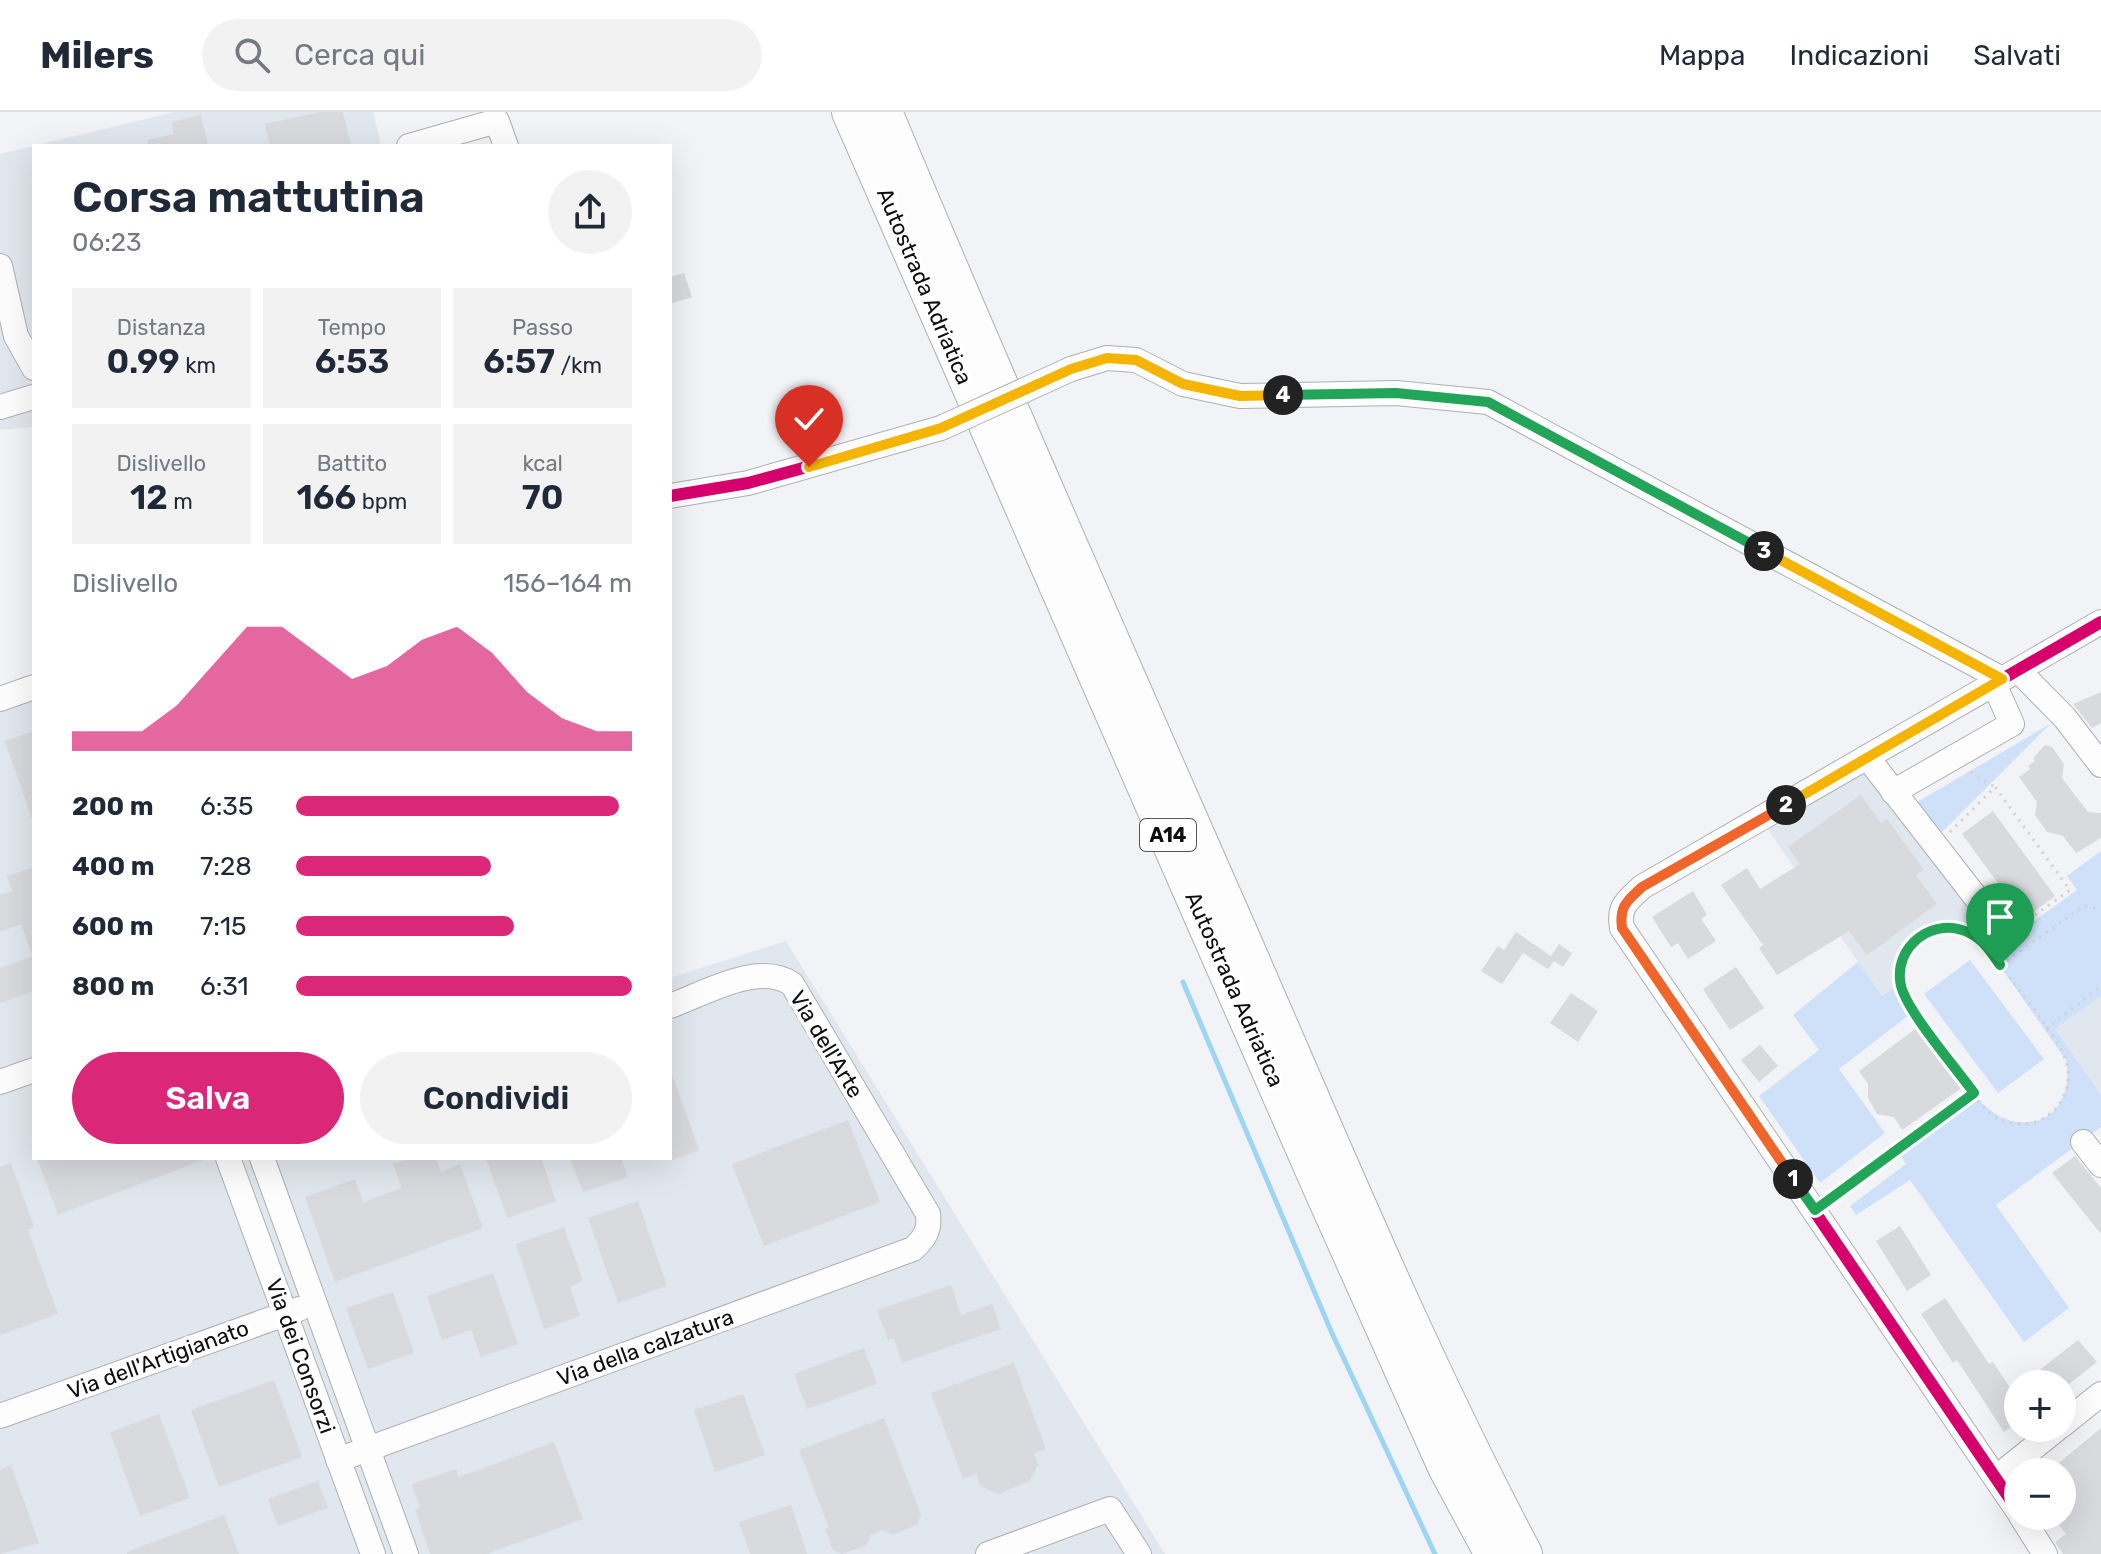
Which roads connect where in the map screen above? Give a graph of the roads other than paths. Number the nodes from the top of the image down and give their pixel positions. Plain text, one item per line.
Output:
1 (850, 112) edge
2 (884, 112) edge
3 (416, 144) edge
4 (505, 144) edge
5 (0, 266) edge
6 (32, 371) edge
7 (672, 496) edge
8 (2101, 622) edge
9 (2005, 678) junction
10 (32, 688) edge
11 (0, 699) edge
12 (1867, 757) junction
13 (2101, 765) edge
14 (1893, 792) junction
15 (2002, 931) road end
16 (672, 1005) edge
17 (32, 1071) edge
18 (0, 1082) edge
19 (2083, 1142) dead end
20 (236, 1160) edge
21 (263, 1160) edge
22 (2101, 1165) edge
23 (928, 1214) joint
24 (315, 1303) junction
25 (285, 1314) junction
26 (2101, 1394) edge
27 (2076, 1414) edge
28 (0, 1416) edge
29 (2041, 1442) edge
30 (368, 1449) junction
31 (338, 1460) junction
32 (1997, 1477) junction
33 (2004, 1488) edge
34 (2030, 1530) edge
35 (373, 1554) edge
36 (406, 1554) edge
37 (988, 1554) edge
38 (1139, 1554) edge
39 (1493, 1554) edge
40 (1524, 1554) edge
41 (2045, 1554) edge

1 - 39 highway, Autostrada Adriatica / A14
2 - 40 highway, Autostrada Adriatica / A14
3 - 4 street
5 - 6 street
7 - 9 street, bridge
8 - 9 street
9 - 12 street
9 - 13 street
9 - 14 street
10 - 11 street
12 - 14 street
12 - 32 street
14 - 15 street
16 - 23 street, Via dell'Arte
17 - 18 street
19 - 22 street
20 - 25 street, Via dei Consorzi
21 - 24 street, Via dei Consorzi
23 - 30 street, Via della calzatura
24 - 25 street, Via dell'Artigianato
24 - 30 street, Via dei Consorzi
25 - 28 street, Via dell'Artigianato
25 - 31 street, Via dei Consorzi
26 - 27 street
29 - 32 street
30 - 31 street, Via della calzatura
30 - 36 street, Via dei Consorzi
31 - 35 street, Via dei Consorzi
32 - 33 street
34 - 41 street
37 - 38 street

